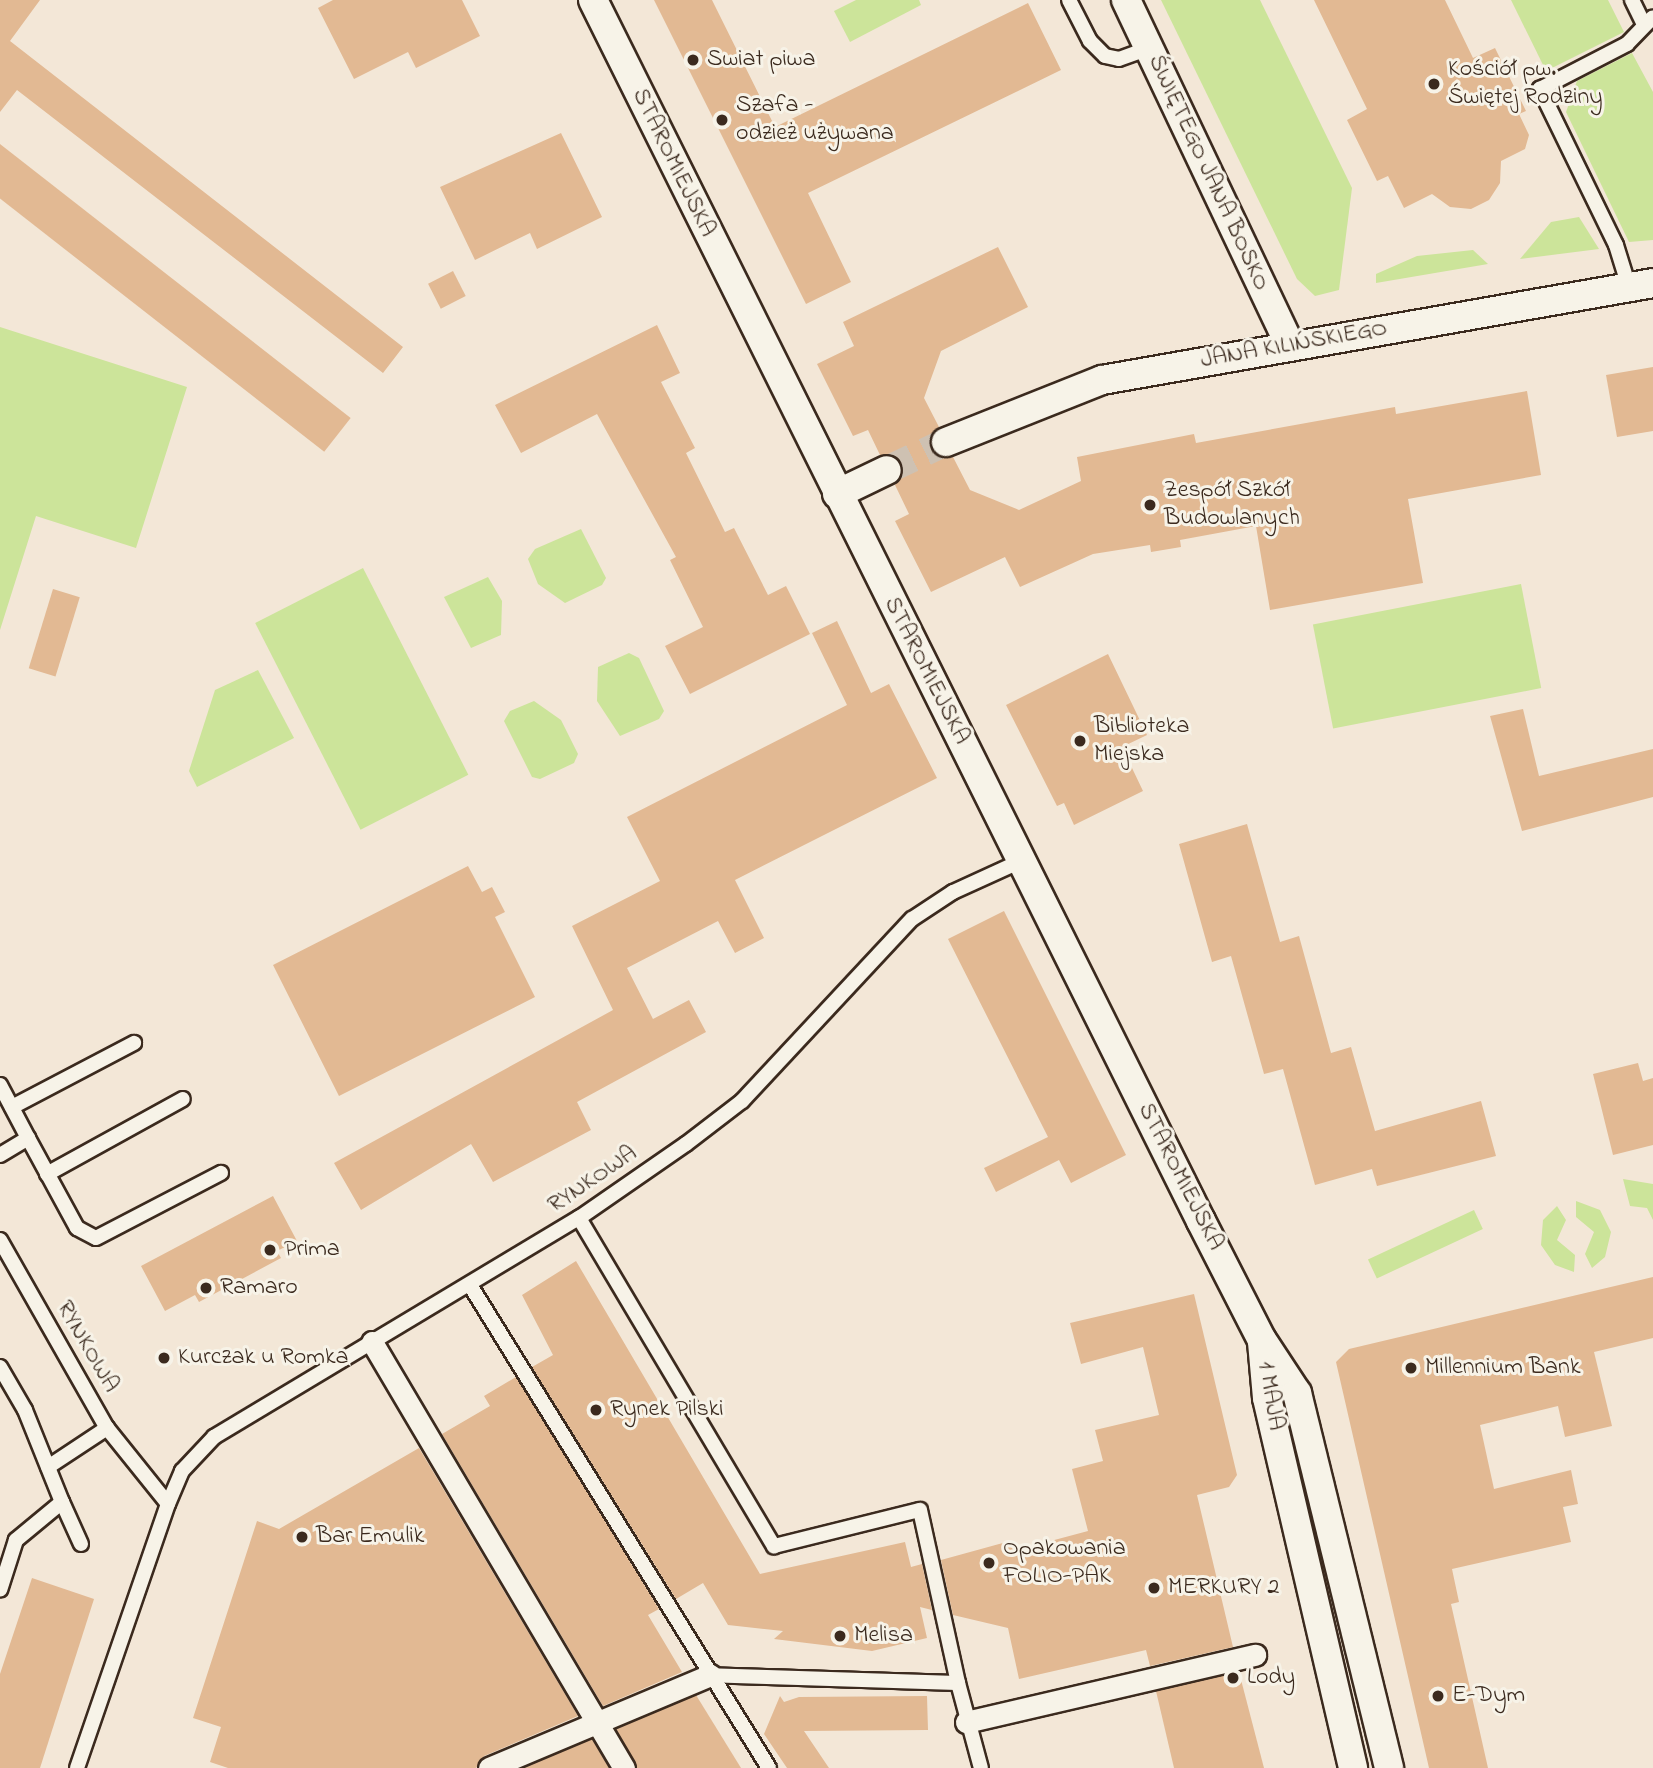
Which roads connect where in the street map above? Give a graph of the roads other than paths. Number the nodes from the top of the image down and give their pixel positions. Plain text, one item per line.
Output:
1 (573, 0) edge
2 (1069, 0) edge
3 (1126, 0) edge
4 (1632, 0) edge
5 (597, 9) edge
6 (1648, 20) edge
7 (1149, 48) junction
8 (1641, 285) edge
9 (1290, 346) junction
10 (946, 442) tunnel mouth
11 (887, 470) tunnel mouth
12 (837, 494) junction
13 (1021, 861) junction
14 (134, 1043) dead end
15 (0, 1085) edge
16 (183, 1099) dead end
17 (12, 1107) junction
18 (28, 1138) junction
19 (0, 1155) edge
20 (221, 1173) dead end
21 (47, 1174) junction
22 (579, 1218) junction
23 (0, 1240) edge
24 (470, 1285) junction
25 (1262, 1340) junction
26 (372, 1342) junction
27 (0, 1367) edge
28 (107, 1428) junction
29 (48, 1468) junction
30 (62, 1502) junction
31 (168, 1504) junction
32 (81, 1544) dead end
33 (0, 1590) edge
34 (1255, 1655) dead end
35 (710, 1675) junction
36 (958, 1683) junction
37 (966, 1722) junction
38 (597, 1723) junction
39 (77, 1768) edge
40 (489, 1768) edge
41 (624, 1768) edge
42 (769, 1768) edge
43 (981, 1768) edge
44 (1353, 1768) edge
45 (1388, 1768) edge

1 - 5 street
2 - 7 lane
3 - 7 street, ŚWIĘTEGO JANA BOSKO
4 - 6 lane
5 - 12 street, STAROMIEJSKA
6 - 8 lane
7 - 9 street, ŚWIĘTEGO JANA BOSKO
8 - 9 street, JANA KILIŃSKIEGO
9 - 10 street, JANA KILIŃSKIEGO
11 - 12 street
12 - 13 street, STAROMIEJSKA
13 - 22 lane, RYNKOWA
13 - 25 street, STAROMIEJSKA
14 - 17 lane
15 - 17 lane
16 - 21 lane
17 - 18 lane
18 - 19 lane
18 - 21 lane
20 - 21 lane
22 - 24 lane, RYNKOWA
22 - 36 lane
23 - 28 lane, RYNKOWA
24 - 26 lane, RYNKOWA
24 - 35 lane
25 - 44 street, 1 MAJA
25 - 45 street, 1 MAJA
26 - 31 lane, RYNKOWA
26 - 38 street
27 - 29 lane
28 - 29 lane
28 - 31 lane, RYNKOWA
29 - 30 lane
30 - 32 lane
30 - 33 lane
31 - 39 lane, RYNKOWA
34 - 37 street
35 - 36 lane
35 - 38 street
35 - 42 lane
36 - 37 lane
37 - 43 lane
38 - 40 street
38 - 41 street

